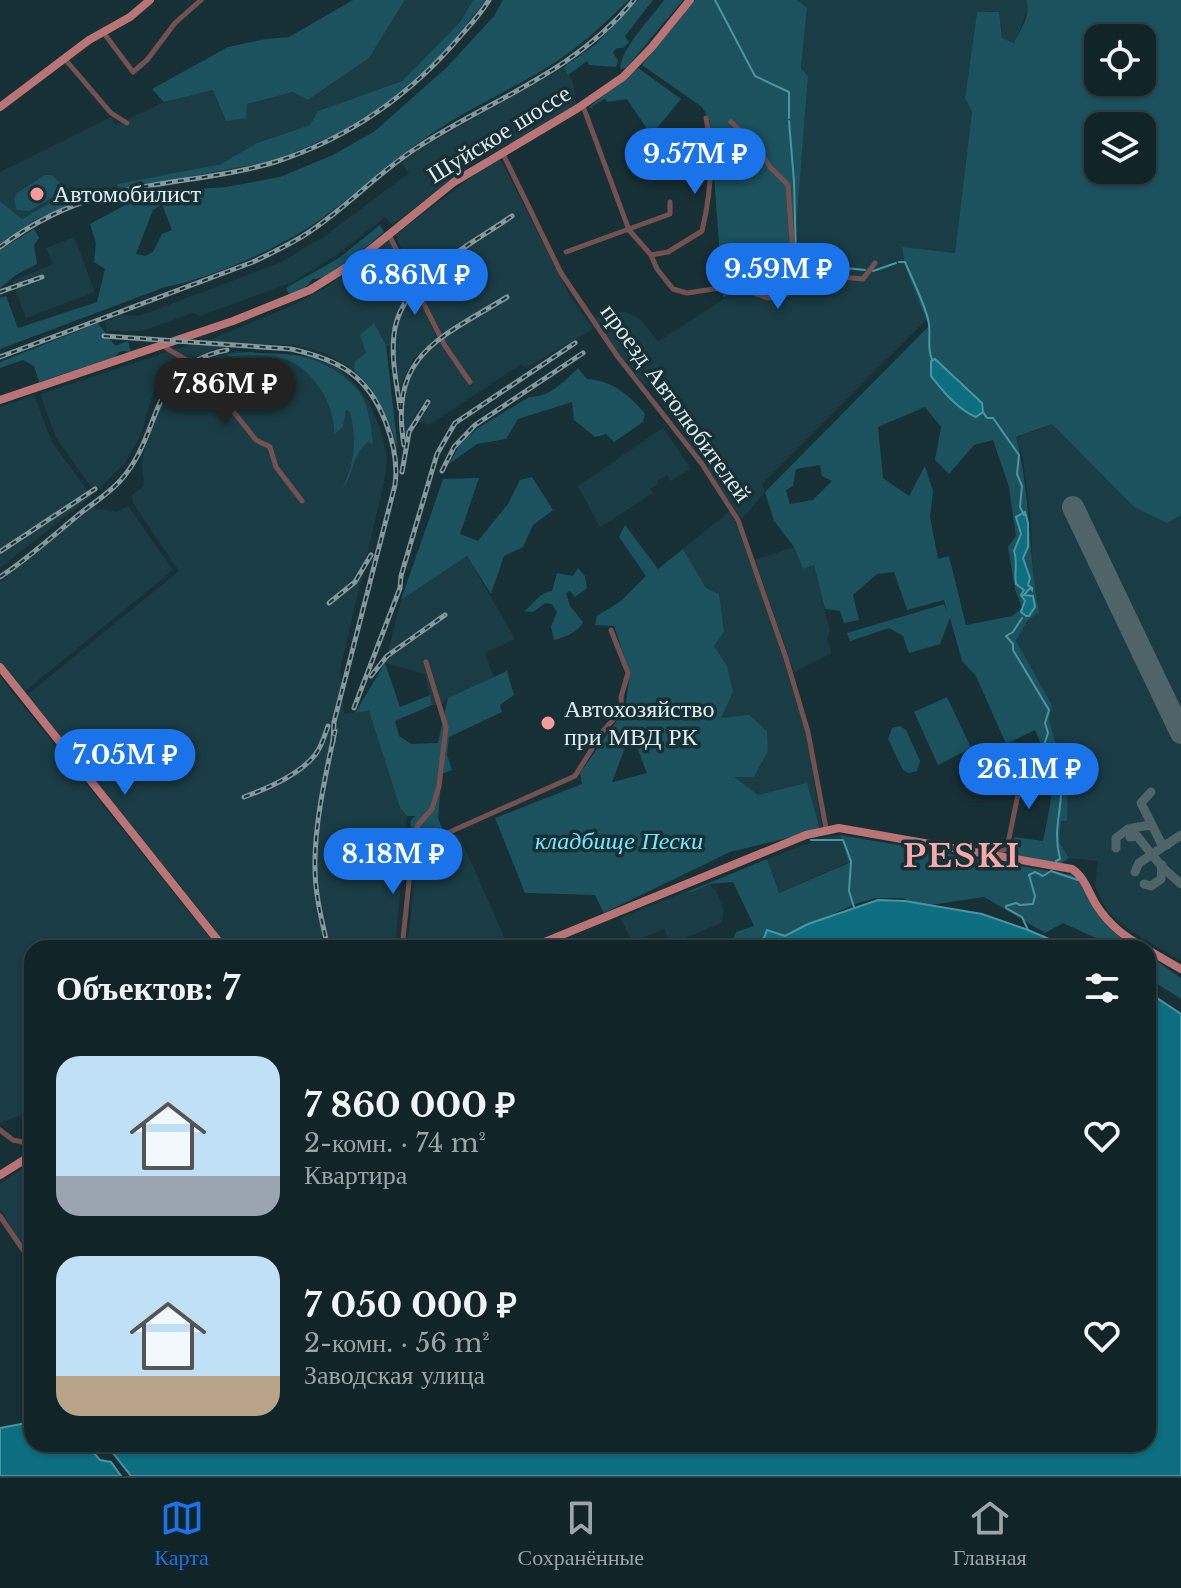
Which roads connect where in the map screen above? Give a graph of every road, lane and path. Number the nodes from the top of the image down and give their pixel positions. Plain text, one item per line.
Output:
1 (150, 0) edge
2 (201, 0) edge
3 (690, 0) edge
4 (103, 32) junction
5 (64, 58) junction
6 (582, 105) junction
7 (0, 107) edge
8 (706, 118) dead end
9 (731, 122) dead end
10 (127, 123) dead end
11 (502, 151) junction
12 (670, 202) dead end
13 (629, 230) junction
14 (389, 235) junction
15 (566, 252) dead end
16 (651, 255) junction
17 (875, 263) dead end
18 (794, 268) junction
19 (165, 344) junction
20 (470, 382) dead end
21 (0, 400) edge
22 (302, 501) dead end
23 (611, 630) dead end
24 (426, 662) dead end
25 (0, 667) edge
26 (1016, 754) dead end
27 (826, 828) junction
28 (414, 848) junction
29 (996, 854) junction
30 (218, 940) edge
31 (403, 940) edge
32 (550, 940) edge
33 (1133, 940) edge
34 (1156, 954) edge
35 (1181, 969) edge
36 (0, 1130) edge
37 (24, 1142) edge
38 (24, 1160) edge
39 (0, 1175) edge
40 (0, 1216) edge
41 (24, 1251) edge

1 - 4 main road
2 - 4 street
3 - 6 main road, Шуйское шоссе
4 - 5 main road
5 - 7 main road
5 - 10 street
6 - 11 main road, Шуйское шоссе
6 - 13 street
8 - 16 street
9 - 18 street
11 - 14 main road, Шуйское шоссе
11 - 27 street, проезд Автолюбителей
12 - 13 street
13 - 15 street
13 - 16 street
14 - 19 main road, Шуйское шоссе
14 - 20 street
16 - 18 street
17 - 18 street
19 - 21 main road, Шуйское шоссе
19 - 22 street
23 - 28 street
24 - 28 street
25 - 30 main road
26 - 29 street
27 - 29 main road
27 - 32 main road
28 - 31 street
29 - 33 main road
34 - 35 main road
36 - 37 street
38 - 39 main road
40 - 41 street

